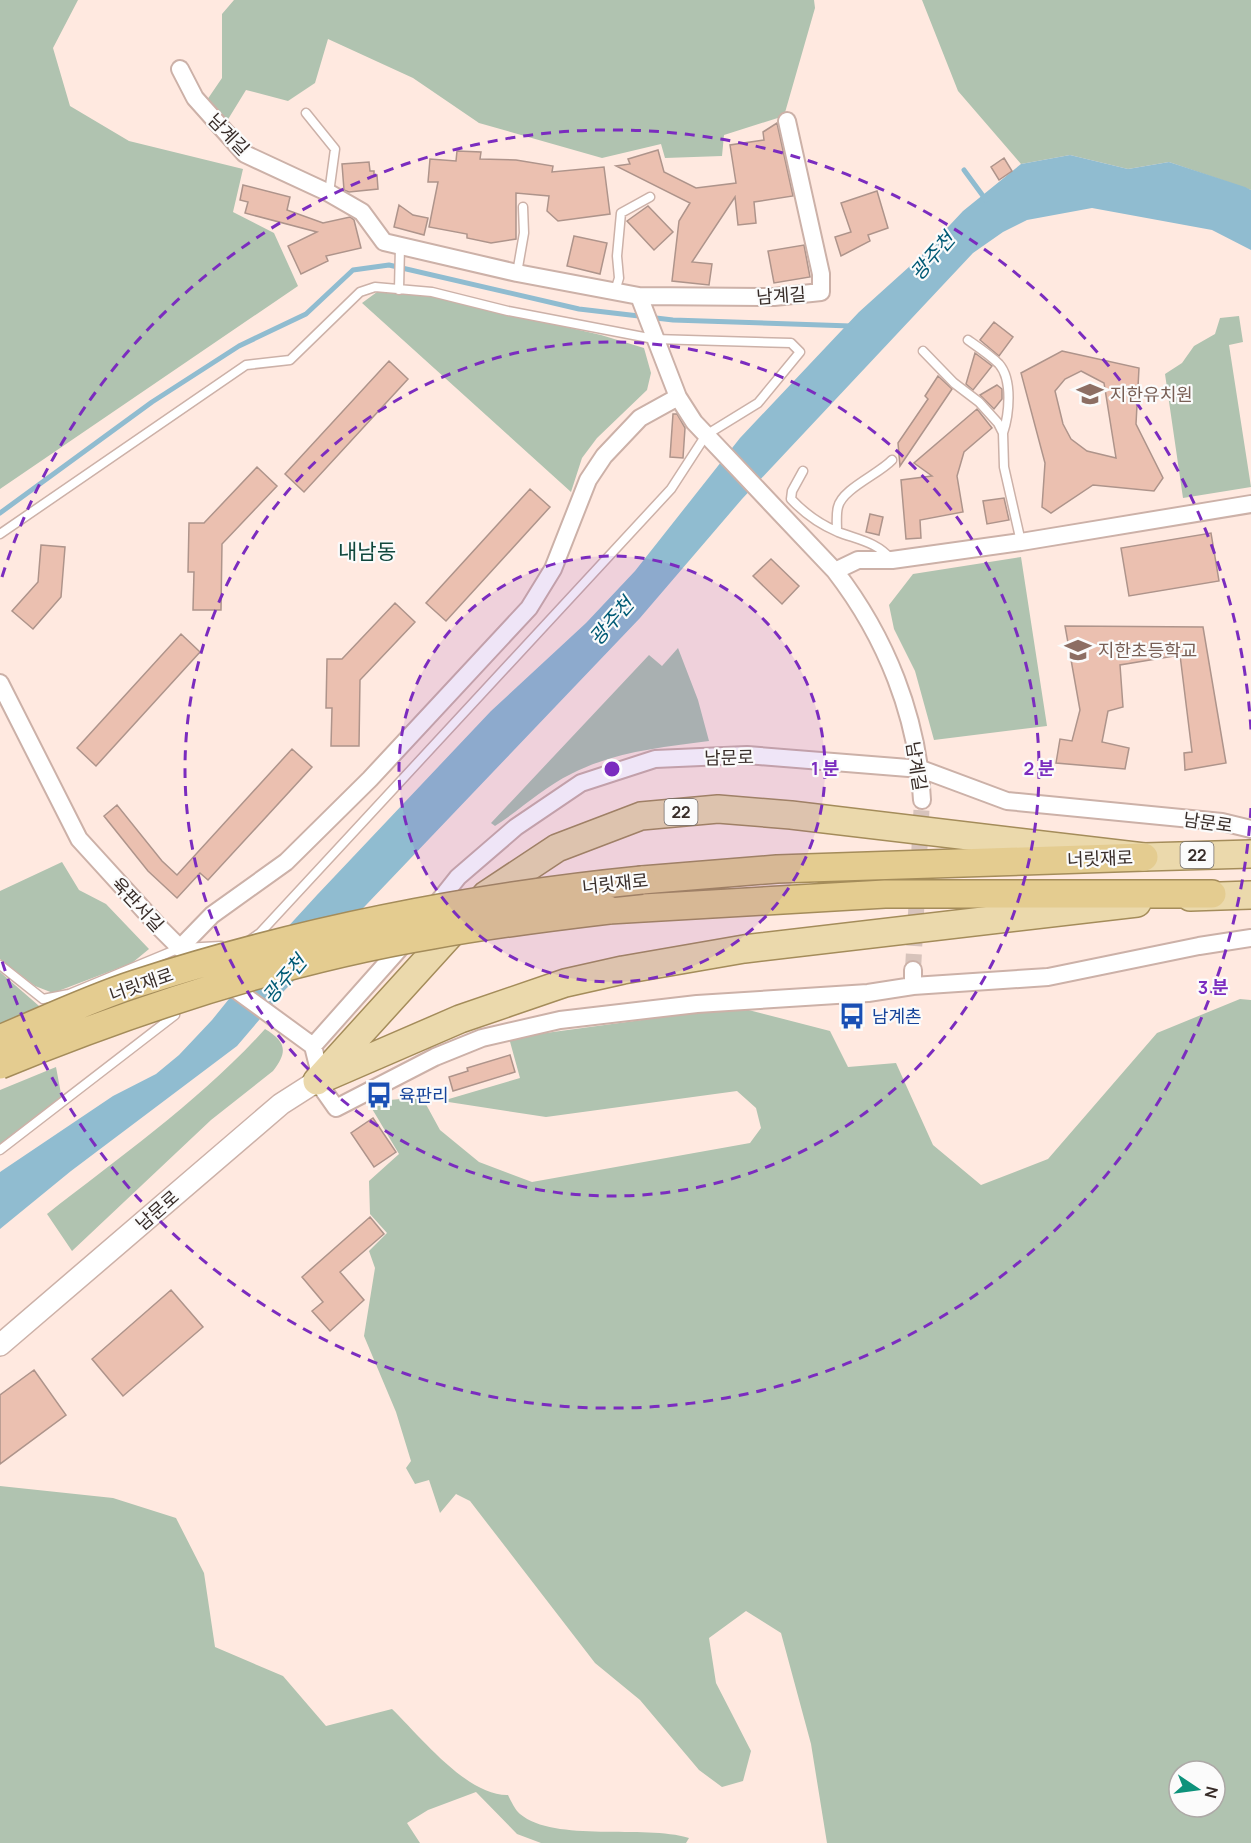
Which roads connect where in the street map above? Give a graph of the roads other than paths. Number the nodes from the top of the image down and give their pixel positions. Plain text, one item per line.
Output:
1 (180, 69) dead end
2 (306, 113) dead end
3 (787, 122) dead end
4 (328, 193) junction
5 (650, 197) dead end
6 (523, 207) dead end
7 (400, 252) junction
8 (517, 273) junction
9 (399, 288) junction
10 (615, 291) junction
11 (640, 300) junction
12 (652, 334) junction
13 (968, 340) dead end
14 (923, 351) dead end
15 (678, 398) junction
16 (1003, 433) junction
17 (709, 439) junction
18 (892, 459) dead end
19 (803, 471) dead end
20 (1251, 504) edge
21 (837, 531) junction
22 (0, 534) edge
23 (1021, 542) junction
24 (892, 560) junction
25 (835, 571) junction
26 (0, 683) edge
27 (921, 769) junction
28 (922, 800) tunnel mouth
29 (1251, 829) edge
30 (1251, 854) edge
31 (1144, 857) junction
32 (1212, 894) junction
33 (1251, 895) edge
34 (1251, 938) edge
35 (180, 948) junction
36 (0, 965) edge
37 (177, 982) dead end
38 (176, 993) dead end
39 (0, 1039) edge
40 (313, 1046) junction
41 (0, 1065) edge
42 (317, 1081) junction
43 (0, 1150) edge
44 (0, 1344) edge

1 - 4 street, 남계길
2 - 4 lane
3 - 11 street, 남계길
4 - 7 street, 남계길
5 - 10 lane
6 - 8 lane
7 - 8 street, 남계길
7 - 9 lane
8 - 10 street, 남계길
9 - 12 lane
9 - 22 lane
10 - 11 street, 남계길
11 - 12 street, 남계길
12 - 15 street, 남계길
12 - 17 lane
13 - 16 lane
14 - 16 lane
15 - 17 street, 남계길
15 - 35 street
16 - 23 lane
17 - 25 street, 남계길
17 - 35 lane
18 - 21 lane
19 - 21 lane
20 - 23 street
21 - 24 lane
23 - 24 street
24 - 25 street
25 - 27 street, 남계길
26 - 35 street, 육판서길
27 - 28 street, 남계길
27 - 29 street, 남문로
27 - 40 street, 남문로
30 - 31 main road, 너릿재로 / 22
31 - 39 highway, 너릿재로 / 22, bridge
31 - 42 main road, 22
32 - 33 main road, 너릿재로 / 22
32 - 41 highway, 너릿재로 / 22, bridge
32 - 42 main road, 22
34 - 42 street
35 - 36 lane
35 - 37 lane
35 - 40 street, 육판서길
38 - 43 lane
40 - 42 street
42 - 44 street, 남문로

